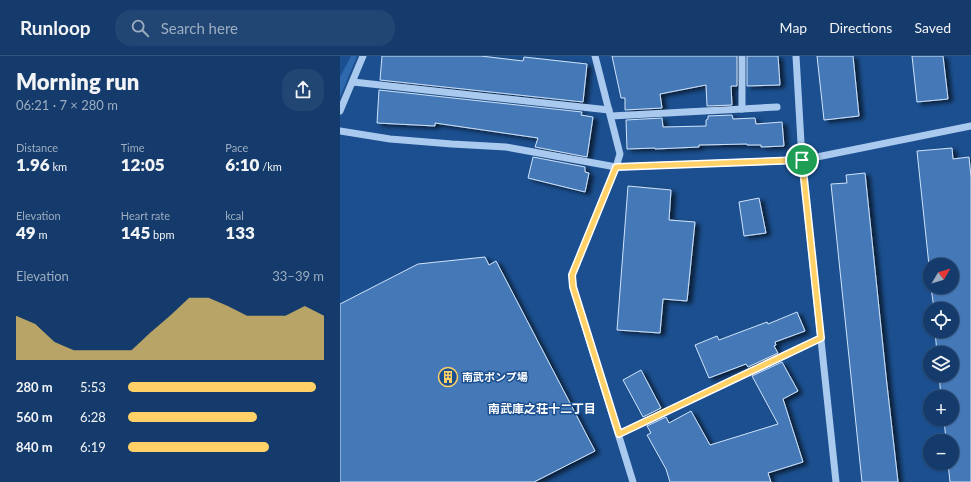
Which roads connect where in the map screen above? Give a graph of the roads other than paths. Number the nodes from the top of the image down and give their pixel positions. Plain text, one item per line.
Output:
1 (363, 56) edge
2 (595, 56) edge
3 (742, 56) edge
4 (796, 56) edge
5 (353, 82) junction
6 (777, 107) dead end
7 (742, 109) junction
8 (340, 111) edge
9 (610, 113) junction
10 (971, 126) edge
11 (340, 131) edge
12 (802, 160) junction
13 (616, 167) junction
14 (821, 338) junction
15 (619, 434) junction
16 (633, 482) edge
17 (836, 482) edge

1 - 5 street
2 - 9 street
3 - 7 street
4 - 12 street
5 - 8 street
5 - 9 street
6 - 7 street
7 - 9 street
9 - 13 street
10 - 12 street
11 - 13 street
12 - 13 street
12 - 14 street
13 - 15 street
14 - 15 street
14 - 17 street
15 - 16 street

